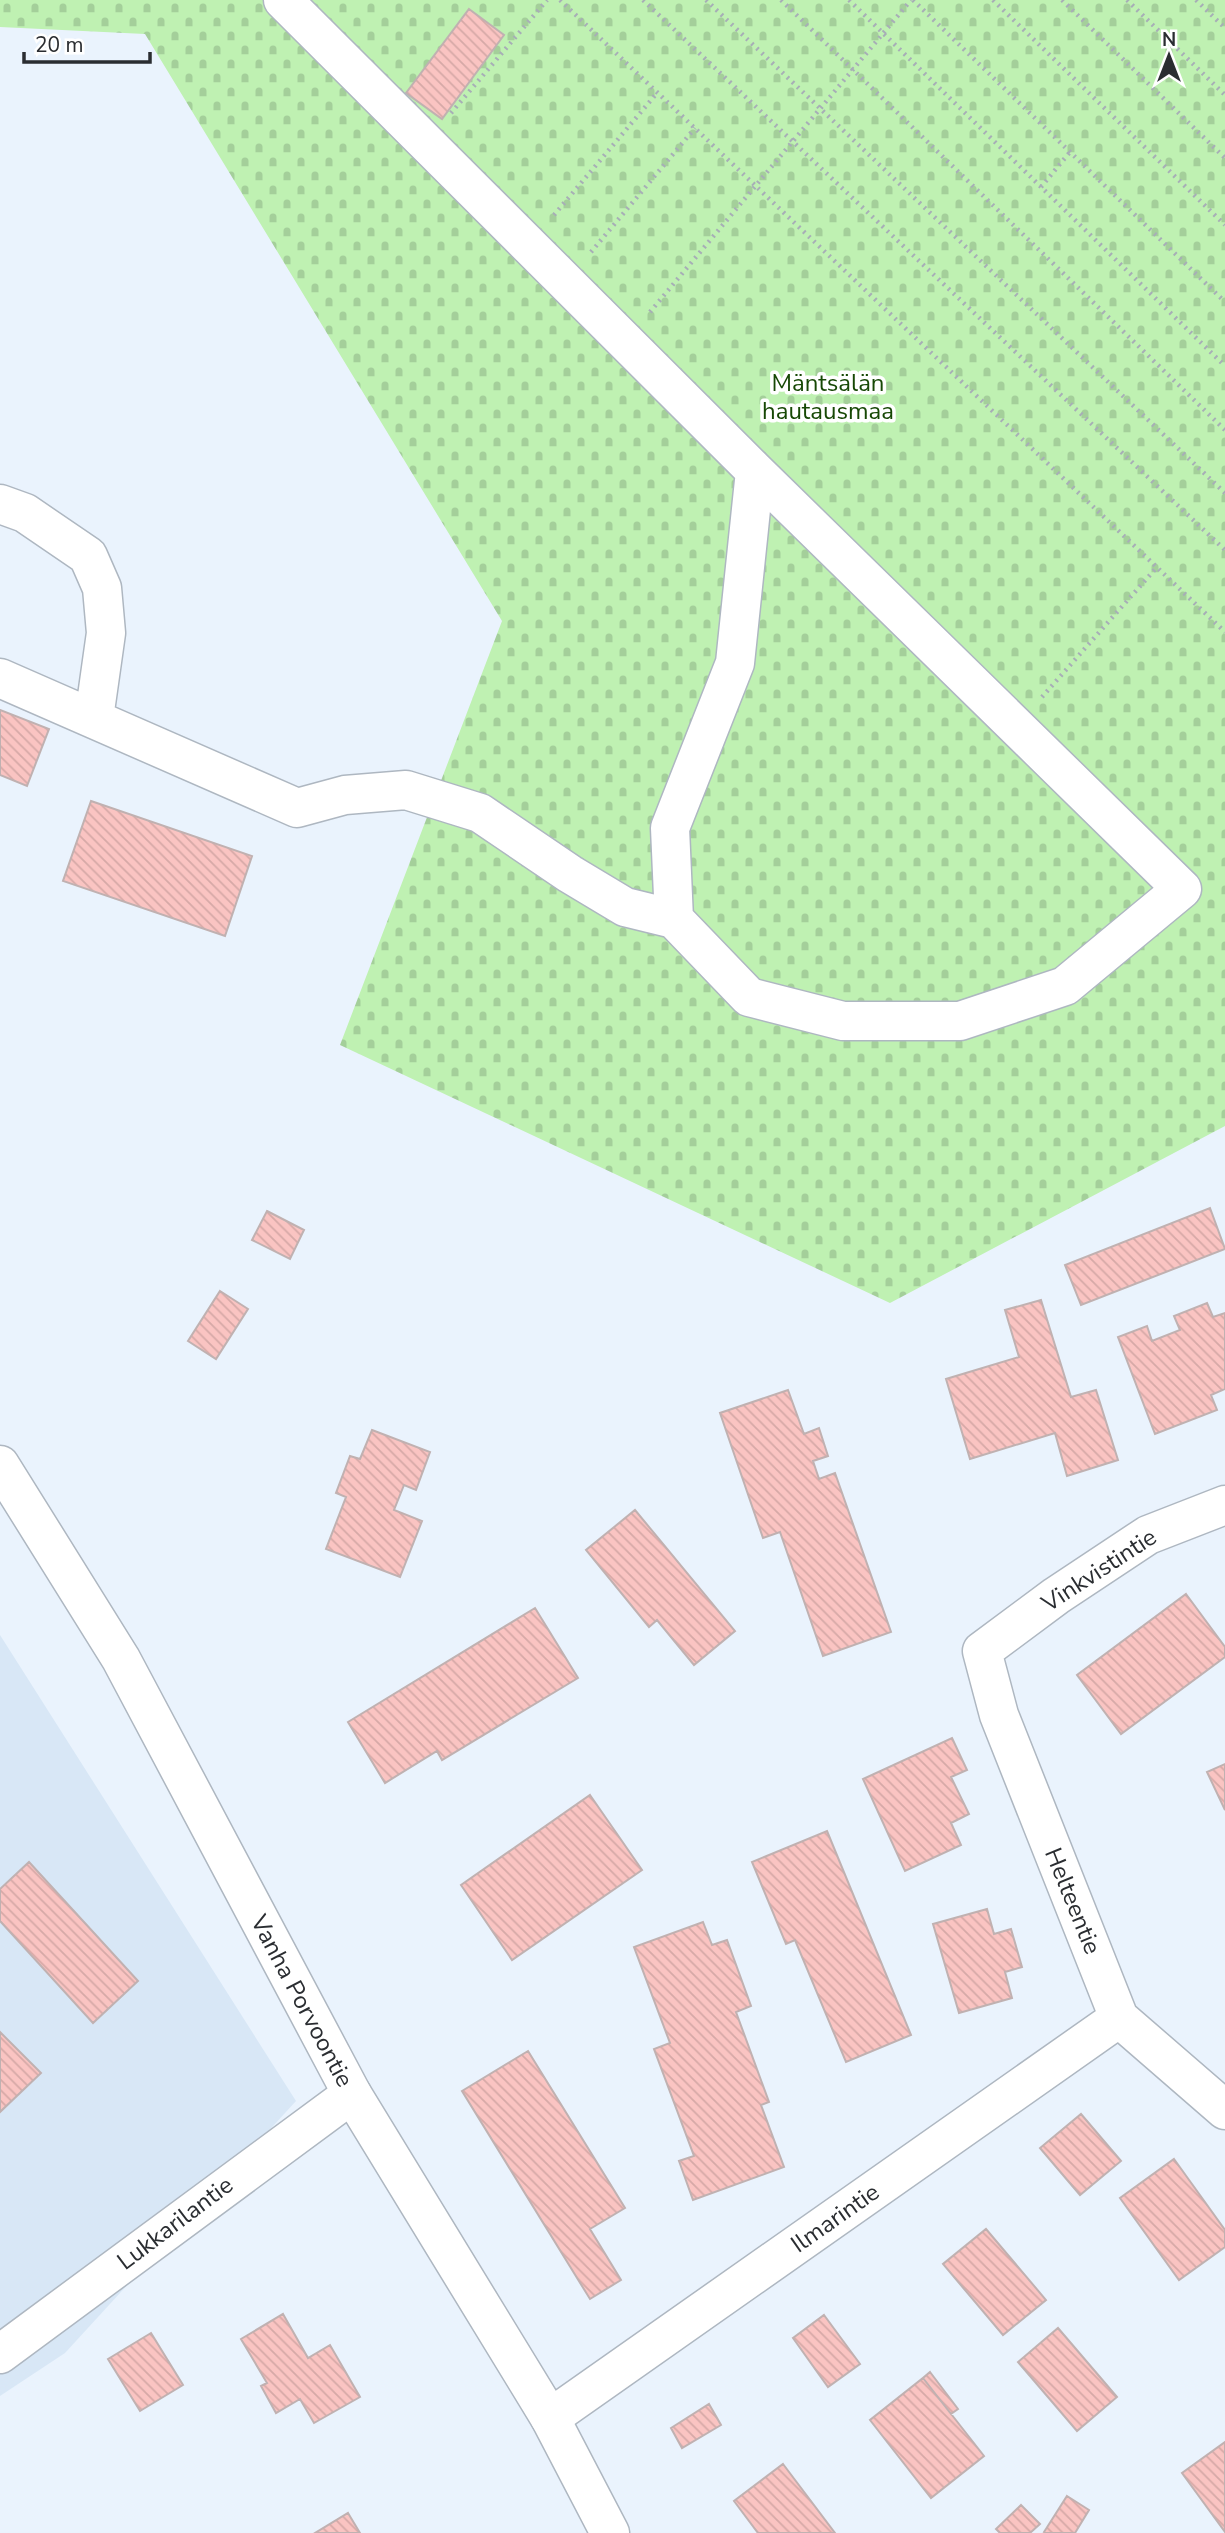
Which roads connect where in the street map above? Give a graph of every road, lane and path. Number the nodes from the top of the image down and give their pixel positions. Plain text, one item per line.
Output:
1 (283, 0) edge
2 (547, 0) edge
3 (560, 0) edge
4 (643, 0) edge
5 (706, 0) edge
6 (781, 0) edge
7 (849, 0) edge
8 (912, 0) edge
9 (993, 0) edge
10 (1062, 0) edge
11 (1127, 0) edge
12 (1196, 0) edge
13 (1225, 28) edge
14 (882, 32) junction
15 (657, 93) junction
16 (1225, 95) edge
17 (695, 128) junction
18 (425, 142) junction
19 (1070, 152) junction
20 (1225, 158) edge
21 (1041, 187) junction
22 (1225, 225) edge
23 (528, 245) junction
24 (566, 282) junction
25 (1225, 302) edge
26 (625, 342) junction
27 (1225, 366) edge
28 (1225, 430) edge
29 (755, 471) junction
30 (1225, 493) edge
31 (0, 504) edge
32 (1225, 550) edge
33 (1157, 567) junction
34 (1225, 632) edge
35 (0, 678) edge
36 (94, 718) junction
37 (1016, 727) junction
38 (674, 919) junction
39 (0, 1465) edge
40 (1225, 1505) edge
41 (982, 1651) joint
42 (1119, 2018) junction
43 (352, 2094) junction
44 (1225, 2110) edge
45 (0, 2354) edge
46 (550, 2418) junction
47 (610, 2533) edge

1 - 18 street
2 - 18 path
3 - 15 path
4 - 32 path
5 - 30 path
6 - 28 path
7 - 14 path
8 - 14 path
8 - 19 path
9 - 22 path
10 - 20 path
11 - 16 path
12 - 13 path
14 - 21 path
14 - 26 path
15 - 17 path
15 - 23 path
17 - 24 path
17 - 33 path
18 - 23 street
19 - 21 path
19 - 25 path
21 - 27 path
23 - 24 street
24 - 26 street
26 - 29 street
29 - 37 street
29 - 38 street
31 - 36 street
33 - 34 path
33 - 37 path
35 - 36 street
36 - 38 street
37 - 38 street
39 - 43 street, Vanha Porvoontie
40 - 41 street, Vinkvistintie
41 - 42 street, Helteentie
42 - 44 street, Helteentie
42 - 46 street, Ilmarintie
43 - 45 street, Lukkarilantie
43 - 46 street, Vanha Porvoontie
46 - 47 street, Vanha Porvoontie

